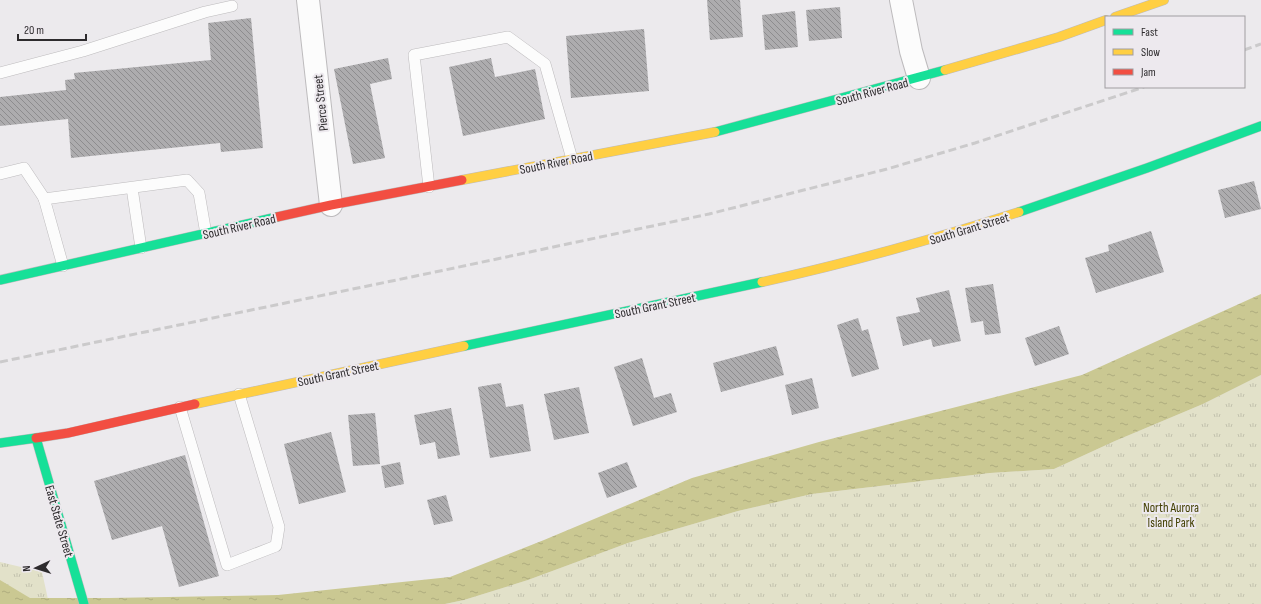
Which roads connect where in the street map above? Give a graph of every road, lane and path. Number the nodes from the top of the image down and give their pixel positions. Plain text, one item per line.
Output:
1 (308, 0) edge
2 (901, 0) edge
3 (1164, 0) edge
4 (232, 6) dead end
5 (1118, 16) edge
6 (1105, 20) edge
7 (0, 73) edge
8 (919, 78) junction
9 (1261, 126) edge
10 (572, 159) junction
11 (0, 174) edge
12 (428, 187) junction
13 (132, 188) junction
14 (44, 199) junction
15 (331, 205) junction
16 (206, 234) junction
17 (142, 248) junction
18 (63, 266) junction
19 (0, 280) edge
20 (239, 394) junction
21 (180, 407) junction
22 (36, 438) junction
23 (0, 443) edge
24 (84, 604) edge

1 - 15 street, Pierce Street
2 - 8 street
3 - 5 main road
4 - 7 lane
6 - 8 main road, South River Road
8 - 10 main road, South River Road
9 - 20 main road, South Grant Street
10 - 12 main road, South River Road
10 - 12 lane
11 - 14 lane
12 - 15 main road, South River Road
13 - 14 lane
13 - 16 lane
13 - 17 lane
14 - 18 lane
15 - 16 main road, South River Road
16 - 17 main road, South River Road
17 - 18 main road, South River Road
18 - 19 main road, South River Road
20 - 21 main road, South Grant Street
20 - 21 lane
21 - 22 main road, South Grant Street
22 - 23 main road, South Grant Street
22 - 24 main road, East State Street

